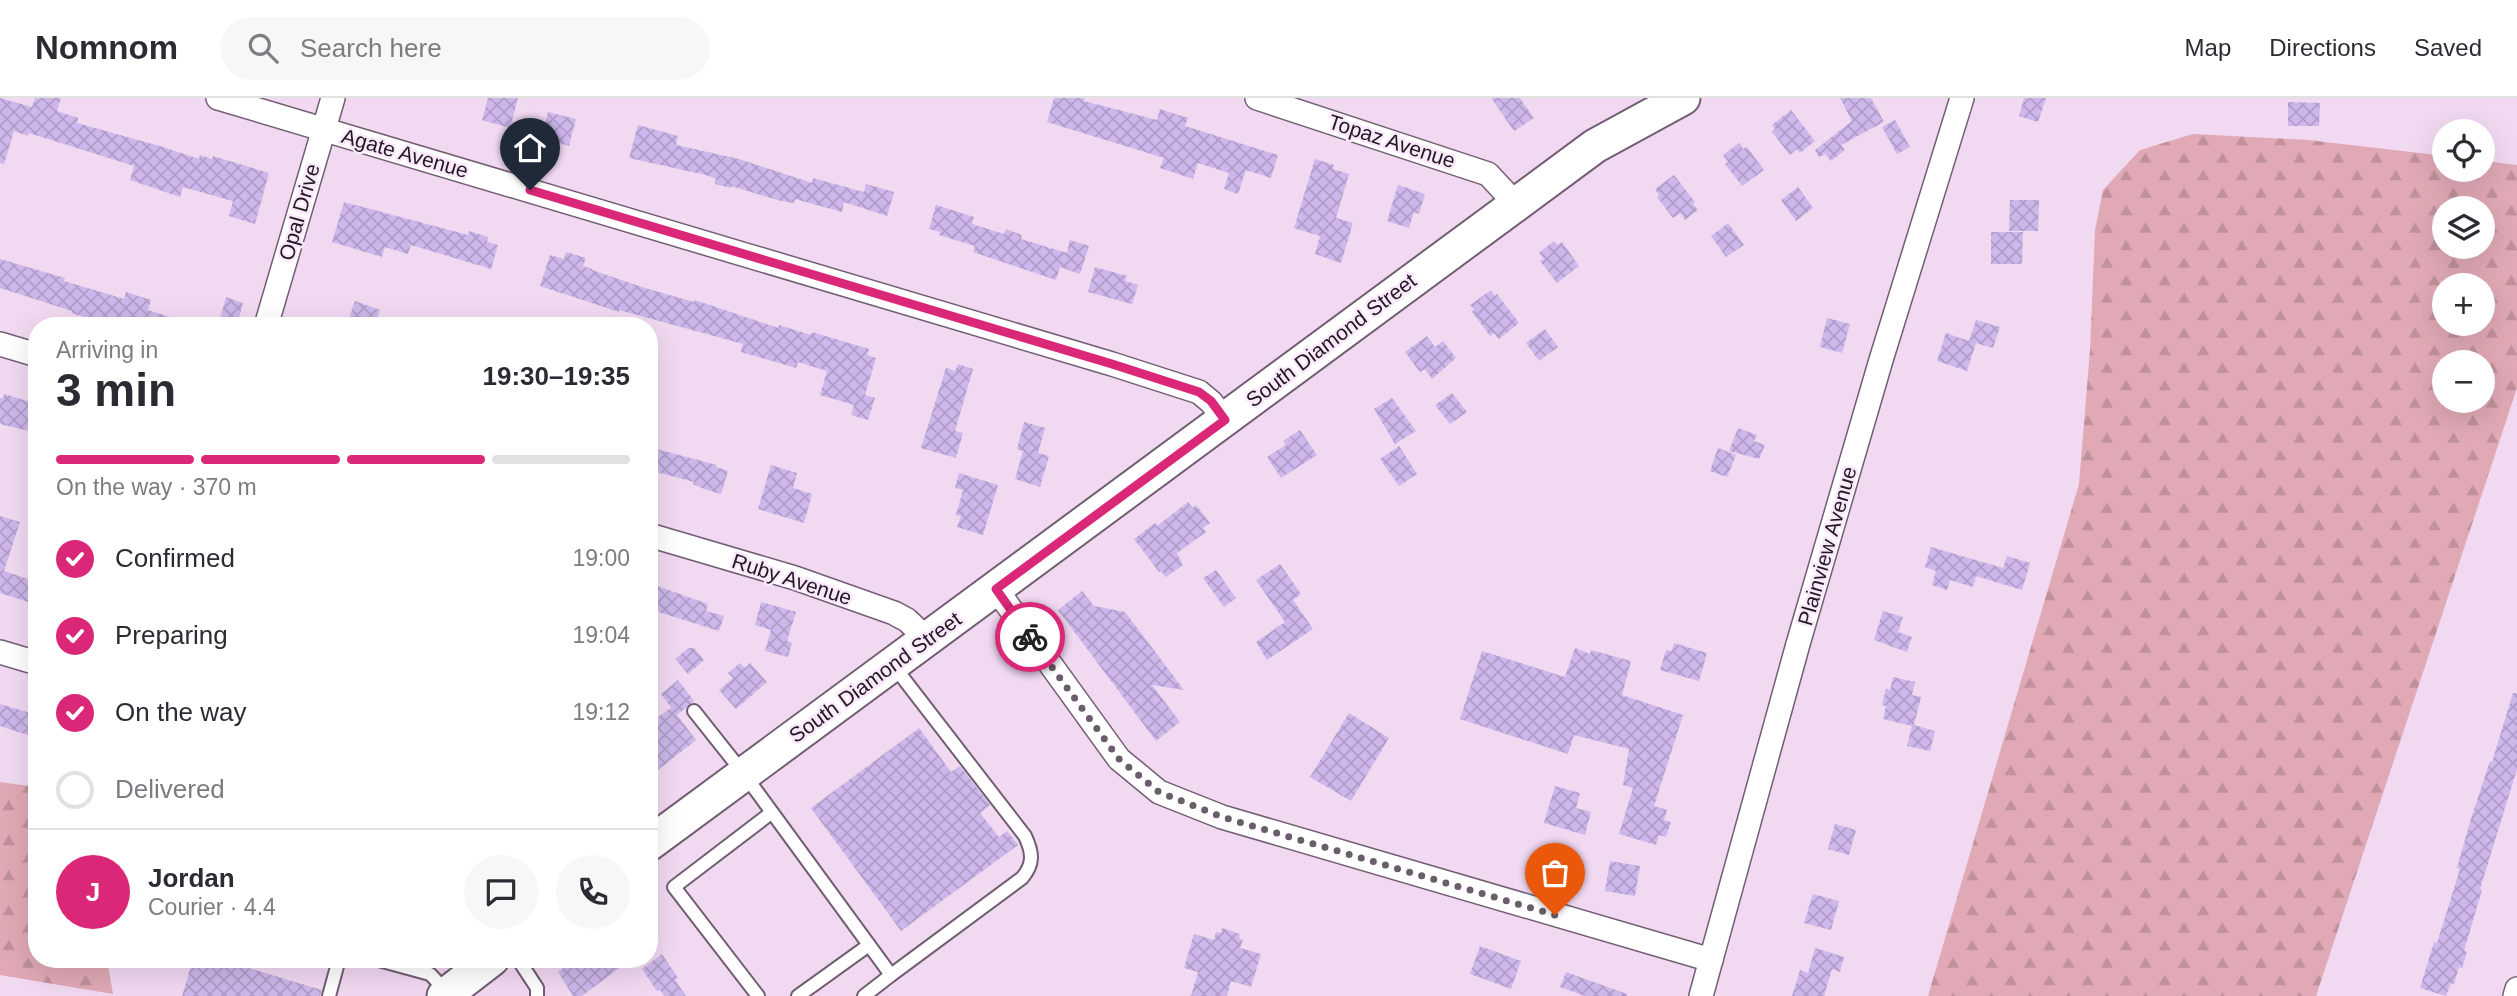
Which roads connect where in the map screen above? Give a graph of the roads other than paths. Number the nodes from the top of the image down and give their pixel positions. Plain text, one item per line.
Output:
1 (218, 98) edge
2 (333, 98) edge
3 (1257, 98) edge
4 (1683, 98) edge
5 (1962, 98) edge
6 (324, 130) junction
7 (1515, 203) junction
8 (269, 317) edge
9 (0, 344) edge
10 (28, 352) edge
11 (1225, 420) junction
12 (658, 538) edge
13 (996, 589) junction
14 (928, 639) junction
15 (0, 652) edge
16 (28, 660) edge
17 (893, 664) junction
18 (694, 711) dead end
19 (744, 774) junction
20 (771, 813) junction
21 (658, 837) edge
22 (869, 945) junction
23 (1712, 960) junction
24 (337, 968) edge
25 (408, 968) edge
26 (480, 968) edge
27 (524, 968) edge
28 (891, 975) junction
29 (2517, 989) edge
30 (446, 994) edge
31 (329, 996) edge
32 (537, 996) edge
33 (758, 996) edge
34 (798, 996) edge
35 (864, 996) edge
36 (1701, 996) edge
37 (2515, 996) edge

1 - 6 street, Agate Avenue
2 - 6 street, Opal Drive
3 - 7 street, Topaz Avenue
4 - 7 street, South Diamond Street
5 - 23 street, Plainview Avenue
6 - 8 street, Opal Drive
6 - 11 street, Agate Avenue
7 - 11 street, South Diamond Street
9 - 10 street
11 - 13 street, South Diamond Street
12 - 14 street, Ruby Avenue
13 - 14 street, South Diamond Street
13 - 23 street
14 - 17 street, South Diamond Street
15 - 16 street
17 - 19 street, South Diamond Street
17 - 28 lane
18 - 19 lane
19 - 20 lane
19 - 21 street, South Diamond Street
20 - 22 lane
20 - 33 lane
22 - 28 lane
22 - 34 lane
23 - 36 street, Plainview Avenue
24 - 31 lane
25 - 30 lane
26 - 30 street
27 - 32 lane
28 - 35 lane
29 - 37 street

